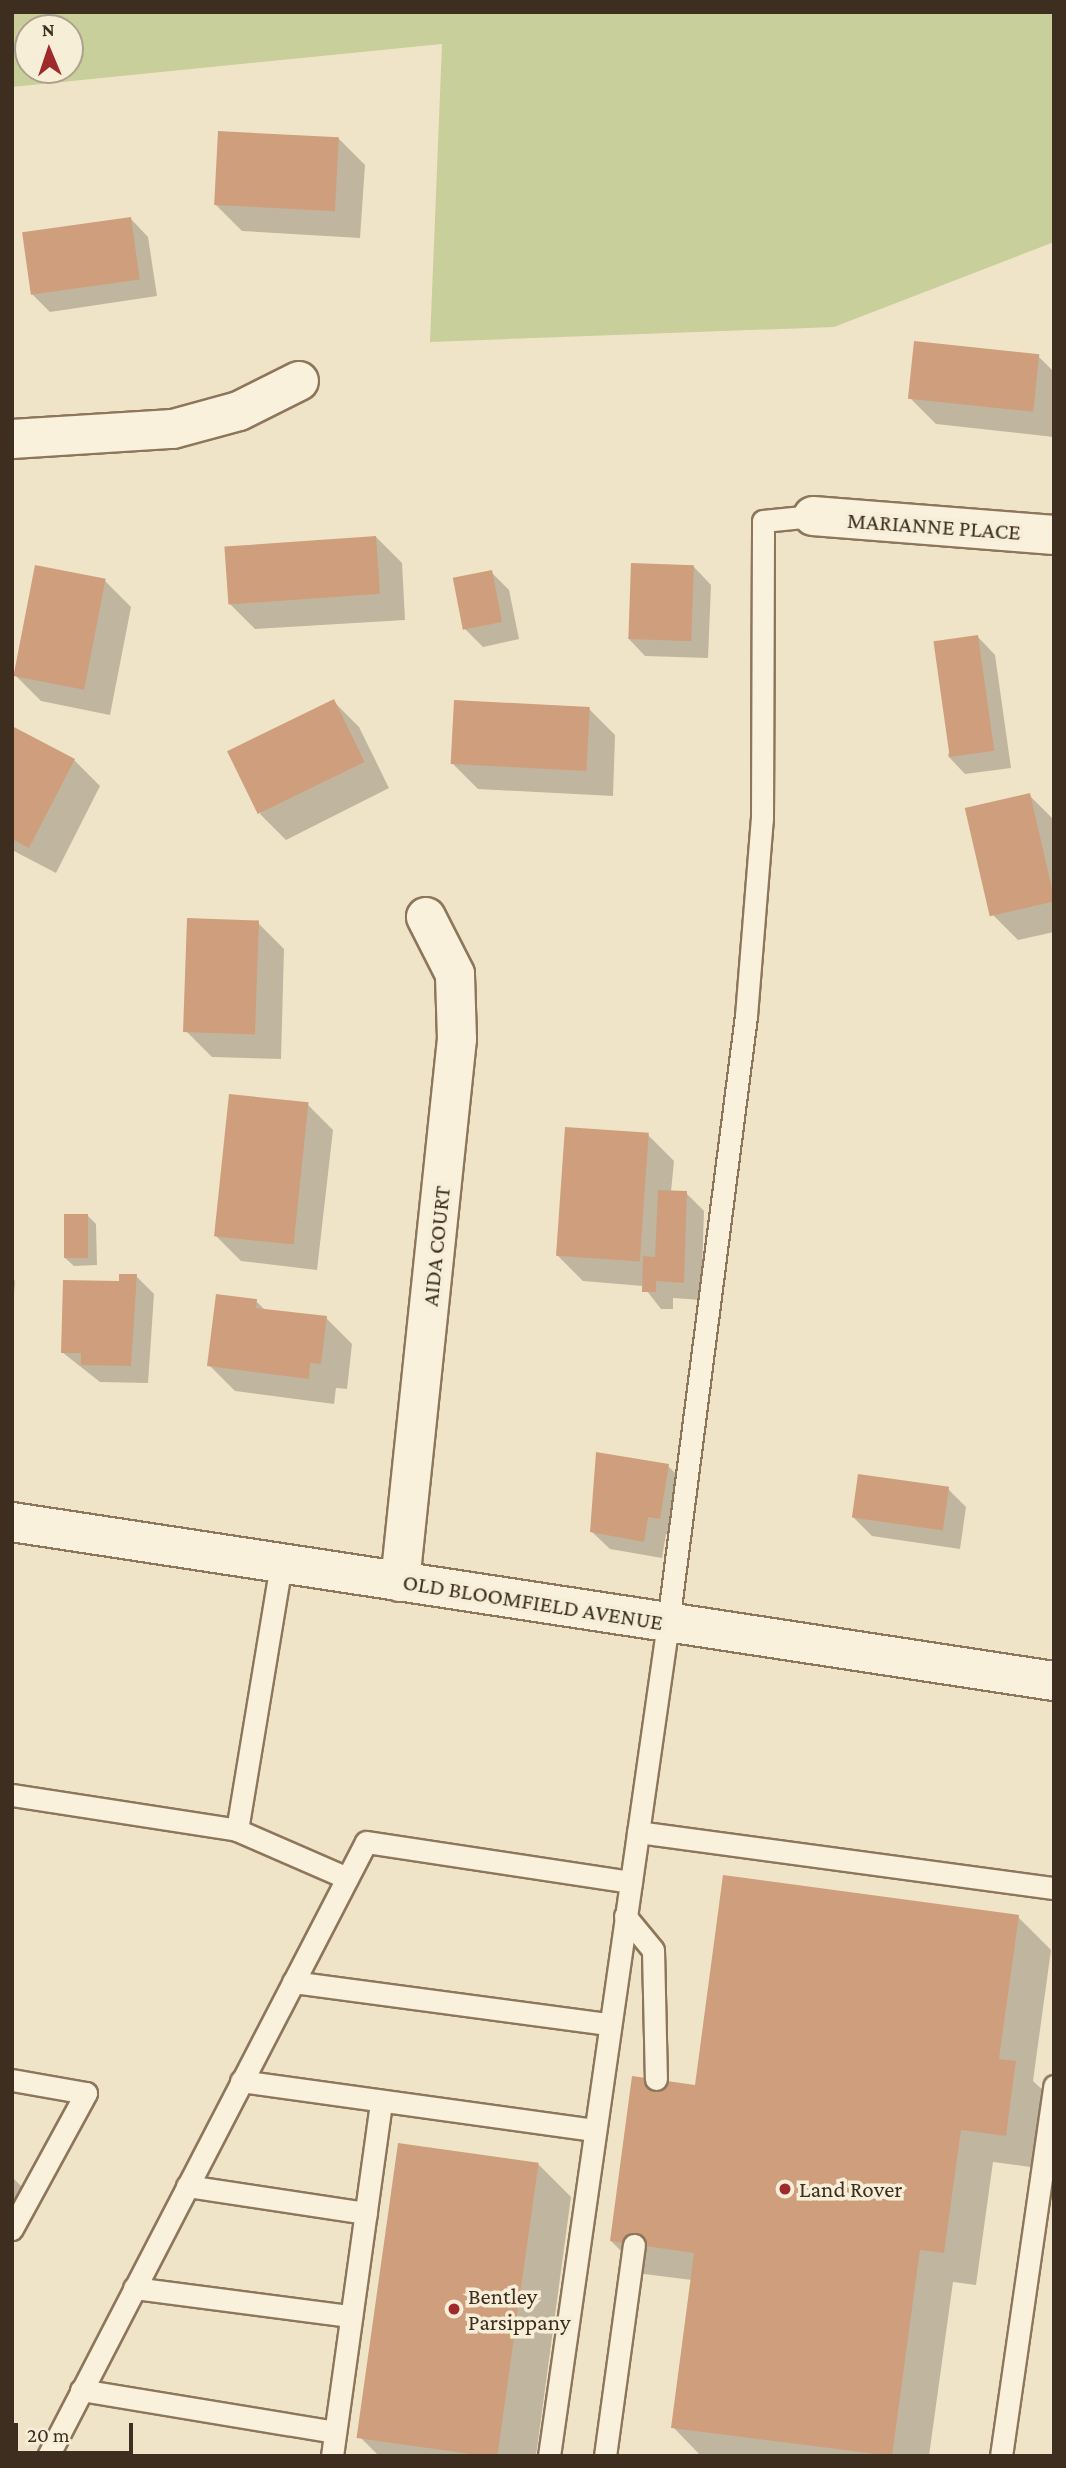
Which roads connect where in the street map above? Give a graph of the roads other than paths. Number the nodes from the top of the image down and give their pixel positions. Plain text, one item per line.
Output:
1 (299, 381) dead end
2 (12, 439) edge
3 (813, 516) joint
4 (1054, 535) edge
5 (426, 917) dead end
6 (12, 1522) edge
7 (281, 1564) junction
8 (400, 1582) junction
9 (668, 1623) junction
10 (1054, 1681) edge
11 (12, 1795) edge
12 (237, 1829) junction
13 (638, 1832) junction
14 (347, 1878) junction
15 (631, 1882) junction
16 (1054, 1888) edge
17 (625, 1916) junction
18 (293, 1982) junction
19 (609, 2024) junction
20 (12, 2080) edge
21 (656, 2080) dead end
22 (241, 2081) junction
23 (1054, 2086) edge
24 (381, 2102) junction
25 (593, 2130) junction
26 (187, 2186) junction
27 (366, 2213) junction
28 (12, 2229) edge
29 (634, 2245) dead end
30 (134, 2288) junction
31 (351, 2316) junction
32 (81, 2390) junction
33 (335, 2432) junction
34 (48, 2456) edge
35 (332, 2456) edge
36 (549, 2456) edge
37 (605, 2456) edge
38 (1001, 2456) edge

1 - 2 street
3 - 4 street, MARIANNE PLACE
3 - 9 lane
5 - 8 street, AIDA COURT
6 - 7 street, OLD BLOOMFIELD AVENUE
7 - 8 street, OLD BLOOMFIELD AVENUE
7 - 12 lane
8 - 9 street, OLD BLOOMFIELD AVENUE
9 - 10 street, OLD BLOOMFIELD AVENUE
9 - 13 lane
11 - 12 lane
12 - 14 lane
13 - 15 lane
13 - 16 lane
14 - 15 lane
14 - 18 lane
15 - 17 lane
17 - 19 lane
17 - 21 lane
18 - 19 lane
18 - 22 lane
19 - 25 lane
20 - 28 lane
22 - 24 lane
22 - 26 lane
23 - 38 lane
24 - 25 lane
24 - 27 lane
25 - 36 lane
26 - 27 lane
26 - 30 lane
27 - 31 lane
29 - 37 lane
30 - 31 lane
30 - 32 lane
31 - 33 lane
32 - 33 lane
32 - 34 lane
33 - 35 lane

